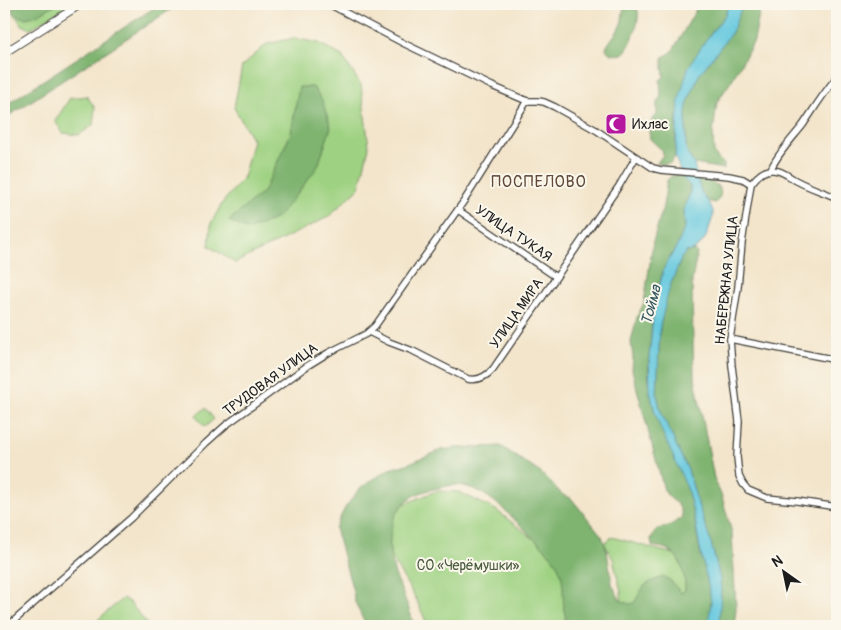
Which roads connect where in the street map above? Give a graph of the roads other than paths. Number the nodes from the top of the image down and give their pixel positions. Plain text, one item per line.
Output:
1 (81, 4) edge
2 (329, 4) edge
3 (4, 54) edge
4 (837, 77) edge
5 (528, 102) junction
6 (636, 157) junction
7 (771, 169) junction
8 (751, 184) junction
9 (837, 198) edge
10 (458, 210) junction
11 (556, 277) junction
12 (369, 332) junction
13 (730, 339) junction
14 (837, 360) edge
15 (837, 507) edge
16 (8, 626) edge

1 - 3 main road
2 - 5 street
4 - 7 street
5 - 6 street
5 - 10 street, ТРУДОВАЯ УЛИЦА
6 - 8 street
6 - 11 street, УЛИЦА МИРА
7 - 8 street
7 - 9 street
8 - 13 street, НАБЕРЕЖНАЯ УЛИЦА
10 - 11 street, УЛИЦА ТУКАЯ
10 - 12 street, ТРУДОВАЯ УЛИЦА
11 - 12 street, УЛИЦА МИРА
12 - 16 street, ТРУДОВАЯ УЛИЦА
13 - 14 street
13 - 15 street, НАБЕРЕЖНАЯ УЛИЦА

